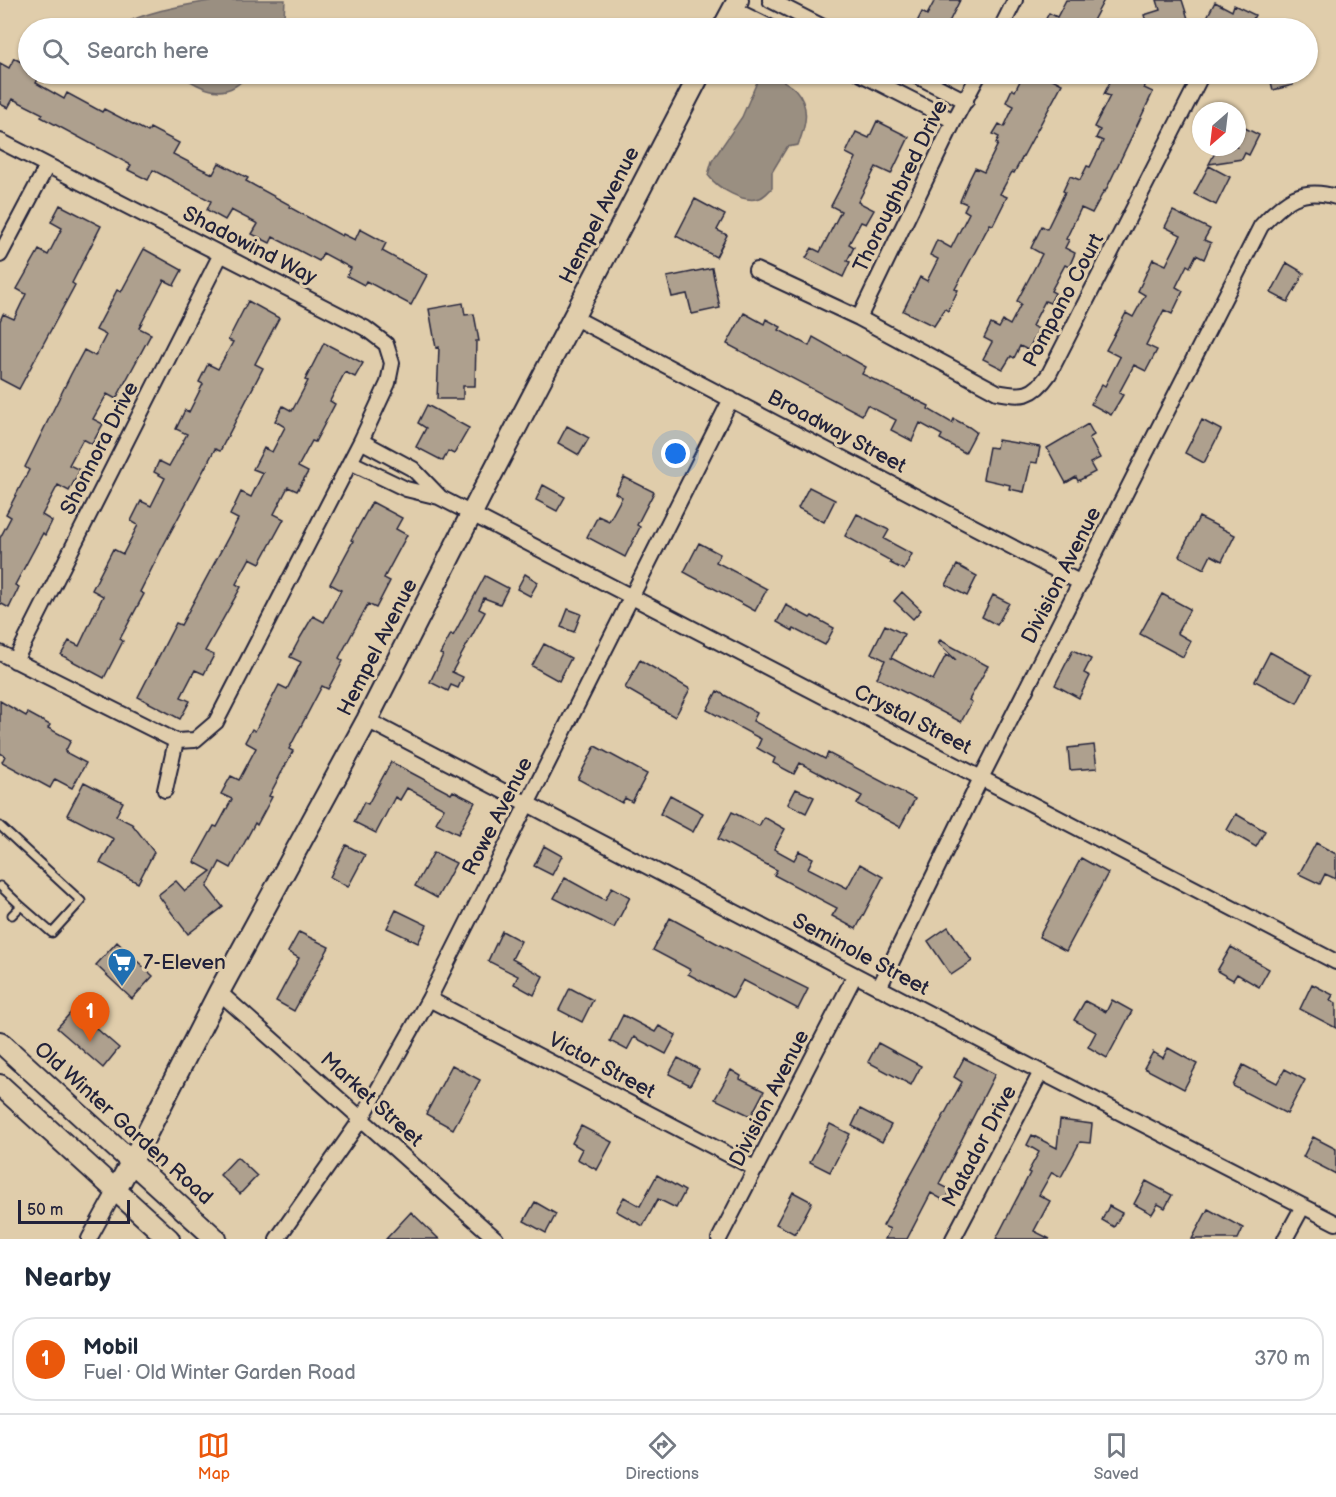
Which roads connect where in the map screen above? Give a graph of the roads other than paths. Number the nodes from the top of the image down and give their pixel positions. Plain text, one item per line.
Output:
1 (770, 0) edge
2 (1015, 0) edge
3 (736, 4) edge
4 (728, 18) edge
5 (757, 18) edge
6 (805, 18) edge
7 (1006, 18) edge
8 (695, 84) edge
9 (881, 84) edge
10 (933, 84) edge
11 (974, 84) edge
12 (1197, 84) edge
13 (966, 101) junction
14 (954, 121) junction
15 (0, 141) edge
16 (47, 166) junction
17 (1336, 197) edge
18 (221, 254) junction
19 (0, 255) edge
20 (756, 270) dead end
21 (573, 317) junction
22 (859, 318) junction
23 (731, 399) junction
24 (361, 441) junction
25 (350, 462) junction
26 (439, 496) junction
27 (472, 514) junction
28 (1081, 583) junction
29 (632, 598) junction
30 (0, 653) edge
31 (15, 661) junction
32 (367, 720) junction
33 (176, 741) junction
34 (981, 778) junction
35 (165, 789) dead end
36 (527, 802) junction
37 (0, 826) edge
38 (0, 886) edge
39 (21, 906) junction
40 (12, 915) dead end
41 (1336, 962) edge
42 (855, 975) junction
43 (879, 988) junction
44 (219, 992) junction
45 (429, 999) junction
46 (0, 1042) edge
47 (1041, 1072) junction
48 (0, 1085) edge
49 (362, 1118) junction
50 (132, 1162) junction
51 (756, 1169) junction
52 (116, 1190) junction
53 (1303, 1206) junction
54 (1336, 1223) edge
55 (89, 1239) edge
56 (169, 1239) edge
57 (216, 1239) edge
58 (277, 1239) edge
59 (496, 1239) edge
60 (719, 1239) edge
61 (953, 1239) edge
62 (1285, 1239) edge

1 - 6 street
2 - 7 street
3 - 4 street
3 - 5 street
8 - 21 street, Hempel Avenue
9 - 14 street
10 - 13 street
11 - 13 street, Thoroughbred Drive
12 - 22 street, Pompano Court
13 - 14 street, Thoroughbred Drive
14 - 22 street, Thoroughbred Drive
15 - 16 street, Shadowind Way
16 - 18 street, Shadowind Way
16 - 19 street
17 - 28 street, Division Avenue
18 - 24 street, Shadowind Way
18 - 31 street, Shonnora Drive
20 - 22 street, Pompano Court
21 - 23 street, Broadway Street
21 - 27 street, Hempel Avenue
23 - 28 street, Broadway Street
23 - 29 street, Rowe Avenue
24 - 25 street, Shadowind Way
24 - 26 street
25 - 26 street
25 - 33 street, Shadowind Way
26 - 27 street
27 - 29 street, Crystal Street
27 - 32 street, Hempel Avenue
28 - 34 street, Division Avenue
29 - 34 street, Crystal Street
29 - 36 street, Rowe Avenue
30 - 31 street
31 - 33 street
32 - 36 street, Seminole Street
32 - 44 street, Hempel Avenue
33 - 35 street
34 - 41 street, Crystal Street
34 - 43 street, Division Avenue
36 - 42 street, Seminole Street
36 - 45 street, Rowe Avenue
37 - 39 lane
38 - 39 lane
39 - 40 lane
42 - 43 street, Seminole Street
42 - 51 street, Division Avenue
43 - 47 street, Seminole Street
44 - 49 street, Market Street
44 - 50 street, Hempel Avenue
45 - 49 street, Rowe Avenue
45 - 51 street, Victor Street
46 - 50 street, Old Winter Garden Road
47 - 53 street, Seminole Street
47 - 61 street, Matador Drive
48 - 52 street
49 - 58 street, Rowe Avenue
49 - 59 street, Market Street
50 - 52 street, Hempel Avenue
50 - 57 street, Old Winter Garden Road
51 - 60 street, Division Avenue
52 - 55 street, Hempel Avenue
52 - 56 street
53 - 54 street, Seminole Street
53 - 62 street

